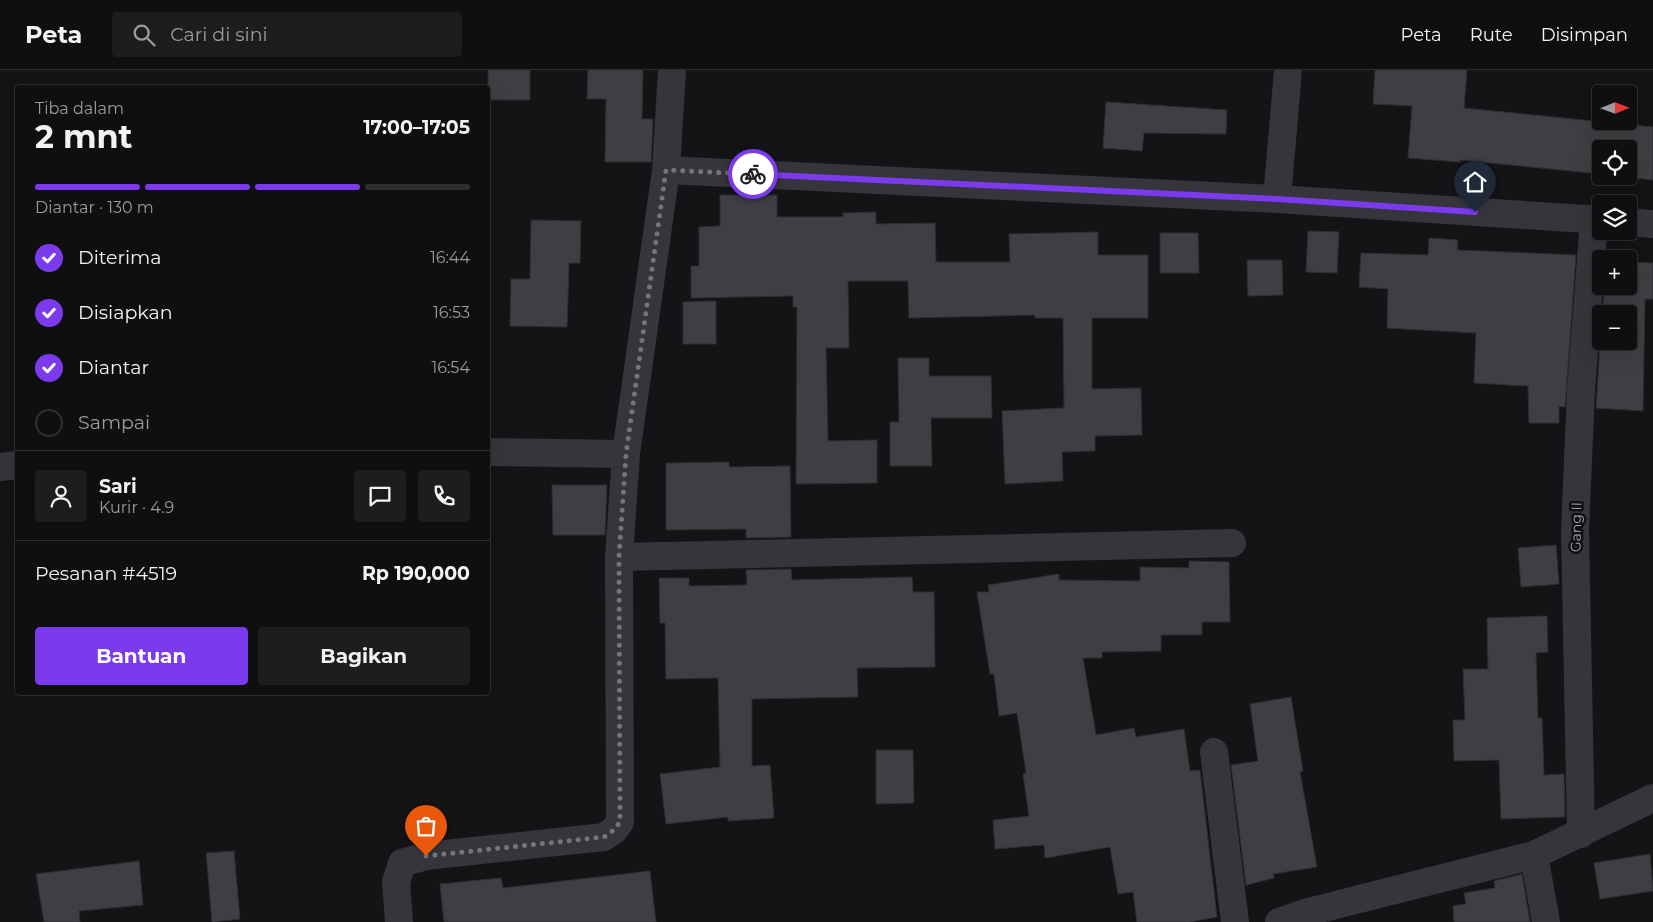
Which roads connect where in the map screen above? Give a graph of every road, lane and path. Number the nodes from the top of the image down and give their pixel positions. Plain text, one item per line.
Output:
1 (672, 70) edge
2 (1288, 70) edge
3 (666, 170) junction
4 (1277, 199) junction
5 (1592, 220) edge
6 (1637, 223) edge
7 (1653, 224) edge
8 (1596, 240) edge
9 (490, 452) edge
10 (626, 454) junction
11 (15, 465) edge
12 (0, 466) edge
13 (1232, 543) dead end
14 (619, 557) junction
15 (1214, 752) dead end
16 (1653, 798) edge
17 (1581, 834) junction
18 (1534, 855) junction
19 (1309, 917) edge
20 (399, 922) edge
21 (1235, 922) edge
22 (1279, 922) edge
23 (1546, 922) edge

1 - 3 street
2 - 4 street
3 - 4 street
3 - 10 street
4 - 5 street
6 - 7 street
8 - 17 street, Gang II
9 - 10 street
10 - 14 street
11 - 12 street
13 - 14 street
14 - 20 street
15 - 21 street
16 - 17 street
17 - 18 street
18 - 19 street
18 - 23 street
19 - 22 street

